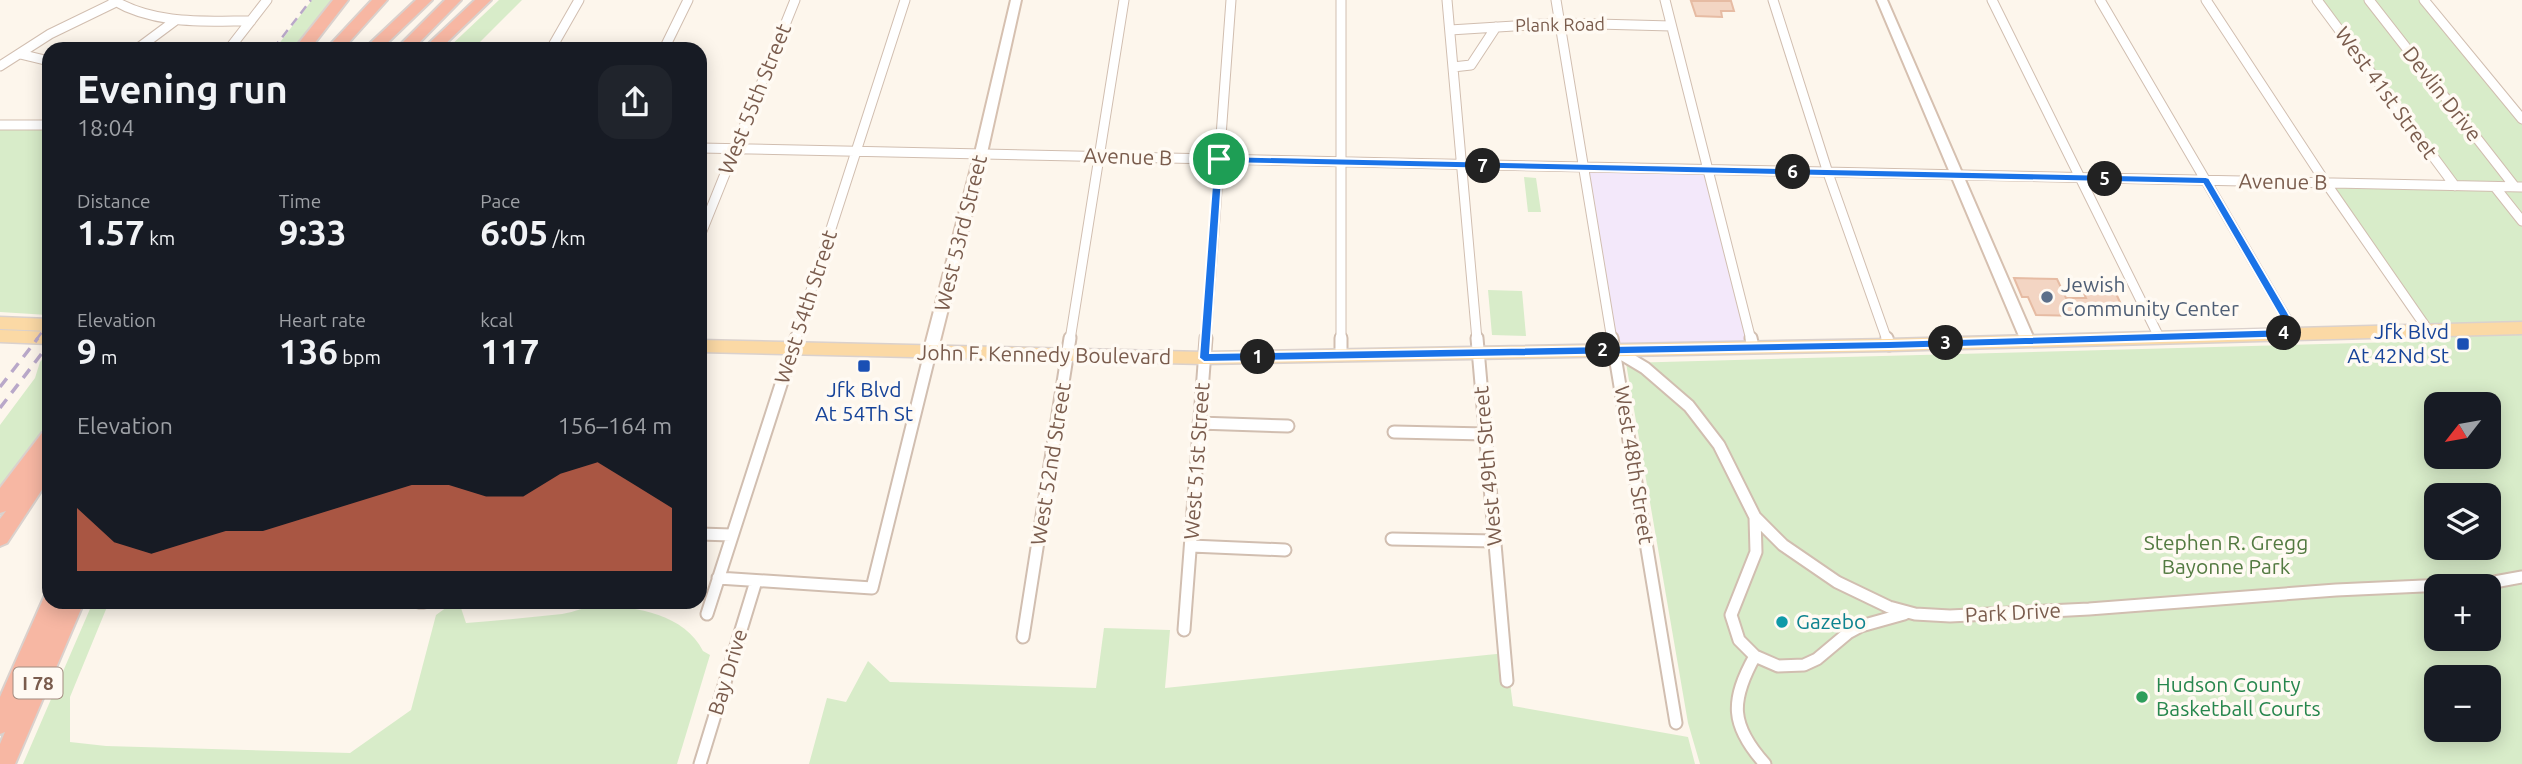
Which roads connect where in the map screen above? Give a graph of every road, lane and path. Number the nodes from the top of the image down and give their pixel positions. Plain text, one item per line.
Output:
1 (267, 0) edge
2 (341, 0) edge
3 (380, 0) edge
4 (394, 0) edge
5 (426, 0) edge
6 (454, 0) edge
7 (468, 0) edge
8 (484, 0) edge
9 (579, 0) edge
10 (688, 0) edge
11 (795, 0) edge
12 (905, 0) edge
13 (1016, 0) edge
14 (1124, 0) edge
15 (1231, 0) edge
16 (1341, 0) edge
17 (1447, 0) edge
18 (1556, 0) edge
19 (1665, 0) edge
20 (1773, 0) edge
21 (1882, 0) edge
22 (1992, 0) edge
23 (2100, 0) edge
24 (2206, 0) edge
25 (2318, 0) edge
26 (2369, 0) edge
27 (2424, 0) edge
28 (114, 1) edge
29 (176, 20) junction
30 (251, 21) junction
31 (1560, 23) junction
32 (1671, 26) junction
33 (1496, 27) junction
34 (1450, 30) junction
35 (146, 42) edge
36 (234, 42) edge
37 (308, 42) edge
38 (341, 42) edge
39 (355, 42) edge
40 (380, 42) edge
41 (387, 42) edge
42 (411, 42) edge
43 (423, 42) edge
44 (439, 42) edge
45 (555, 42) edge
46 (667, 42) edge
47 (20, 54) junction
48 (42, 59) edge
49 (0, 66) edge
50 (1453, 67) junction
51 (2522, 118) edge
52 (0, 125) edge
53 (42, 125) edge
54 (707, 148) edge
55 (736, 149) junction
56 (857, 151) junction
57 (981, 153) junction
58 (1099, 156) junction
59 (1219, 159) junction
60 (1341, 163) junction
61 (1462, 166) junction
62 (1585, 169) junction
63 (1709, 171) junction
64 (1828, 173) junction
65 (1957, 176) junction
66 (2080, 178) junction
67 (2206, 181) junction
68 (2326, 183) junction
69 (2455, 186) junction
70 (2495, 187) junction
71 (2518, 187) edge
72 (707, 219) edge
73 (2522, 221) edge
74 (0, 323) edge
75 (42, 325) edge
76 (2522, 328) edge
77 (2428, 330) junction
78 (2295, 333) junction
79 (0, 336) edge
80 (2159, 337) junction
81 (42, 338) edge
82 (2028, 341) junction
83 (1889, 345) junction
84 (707, 346) edge
85 (792, 348) junction
86 (1753, 348) junction
87 (1615, 350) junction
88 (930, 353) junction
89 (1478, 353) junction
90 (1068, 355) junction
91 (1341, 355) junction
92 (1204, 358) junction
93 (1199, 423) junction
94 (1288, 426) dead end
95 (1394, 432) dead end
96 (1486, 434) junction
97 (42, 448) edge
98 (42, 474) edge
99 (0, 504) edge
100 (1755, 516) junction
101 (707, 534) edge
102 (731, 535) junction
103 (0, 537) edge
104 (1392, 539) dead end
105 (1495, 541) junction
106 (1191, 546) junction
107 (1285, 550) dead end
108 (2522, 577) edge
109 (718, 578) junction
110 (756, 581) junction
111 (50, 609) edge
112 (70, 609) edge
113 (707, 614) dead end
114 (1915, 614) junction
115 (1184, 630) dead end
116 (1023, 637) dead end
117 (1755, 656) junction
118 (1507, 681) dead end
119 (0, 723) edge
120 (1676, 723) dead end
121 (3, 764) edge
122 (700, 764) edge
123 (1765, 764) edge

1 - 30 street
2 - 37 highway
3 - 38 highway
4 - 39 highway
5 - 40 highway
5 - 41 highway
6 - 42 highway
7 - 43 highway
8 - 44 highway
9 - 45 street
10 - 46 street
11 - 55 street, West 55th Street
12 - 56 street, West 54th Street
13 - 57 street, West 53rd Street
14 - 58 street, West 52nd Street
15 - 59 street, West 51st Street
16 - 60 street
17 - 34 street, West 49th Street
18 - 31 street, West 48th Street
19 - 32 street
20 - 64 street
21 - 65 street
22 - 66 street
23 - 67 street
24 - 68 street
25 - 69 street, West 41st Street
26 - 71 street, Devlin Drive
27 - 51 street
28 - 29 street
28 - 47 street
29 - 30 street
29 - 35 street
30 - 36 street
31 - 32 street, Plank Road
31 - 33 street, Plank Road
31 - 62 street, West 48th Street
32 - 63 street
33 - 34 street, Plank Road
33 - 50 street
34 - 50 street, West 49th Street
47 - 48 street
47 - 49 street
50 - 61 street, West 49th Street
52 - 53 street
54 - 55 street, Avenue B
55 - 56 street, Avenue B
55 - 72 street, West 55th Street
56 - 57 street, Avenue B
56 - 85 street, West 54th Street
57 - 58 street, Avenue B
57 - 88 street, West 53rd Street
58 - 59 street, Avenue B
58 - 90 street, West 52nd Street
59 - 60 street, Avenue B
59 - 92 street, West 51st Street
60 - 61 street, Avenue B
60 - 91 street
61 - 62 street, Avenue B
61 - 89 street, West 49th Street
62 - 63 street, Avenue B
62 - 87 street, West 48th Street
63 - 64 street, Avenue B
63 - 86 street
64 - 65 street, Avenue B
64 - 83 street
65 - 66 street, Avenue B
65 - 82 street
66 - 67 street, Avenue B
66 - 80 street
67 - 68 street, Avenue B
67 - 78 street
68 - 69 street, Avenue B
68 - 77 street
69 - 70 street, Avenue B
70 - 71 street, Avenue B
70 - 73 street
74 - 75 main road
76 - 77 main road, John F. Kennedy Boulevard
77 - 78 main road, John F. Kennedy Boulevard
78 - 80 main road, John F. Kennedy Boulevard
79 - 81 main road
80 - 82 main road, John F. Kennedy Boulevard
82 - 83 main road, John F. Kennedy Boulevard
83 - 86 main road, John F. Kennedy Boulevard
84 - 85 main road, John F. Kennedy Boulevard
85 - 88 main road, John F. Kennedy Boulevard
85 - 102 street, West 54th Street
86 - 87 main road, John F. Kennedy Boulevard
87 - 89 main road, John F. Kennedy Boulevard
87 - 100 street, Park Drive
87 - 120 street, West 48th Street
88 - 90 main road, John F. Kennedy Boulevard
88 - 110 street, West 53rd Street
89 - 91 main road, John F. Kennedy Boulevard
89 - 96 street, West 49th Street
90 - 92 main road, John F. Kennedy Boulevard
90 - 116 street, West 52nd Street
91 - 92 main road, John F. Kennedy Boulevard
92 - 93 street, West 51st Street
93 - 94 street
93 - 106 street, West 51st Street
95 - 96 street
96 - 105 street, West 49th Street
97 - 99 highway
98 - 103 highway
100 - 114 street, Park Drive
100 - 117 street
101 - 102 street
102 - 109 street, West 54th Street
104 - 105 street
105 - 118 street, West 49th Street
106 - 107 street
106 - 115 street, West 51st Street
108 - 114 street, Park Drive
109 - 110 street
109 - 113 street, West 54th Street
110 - 122 street, Bay Drive
111 - 119 highway, I 78
112 - 121 highway, I 78
114 - 117 street
117 - 123 street

